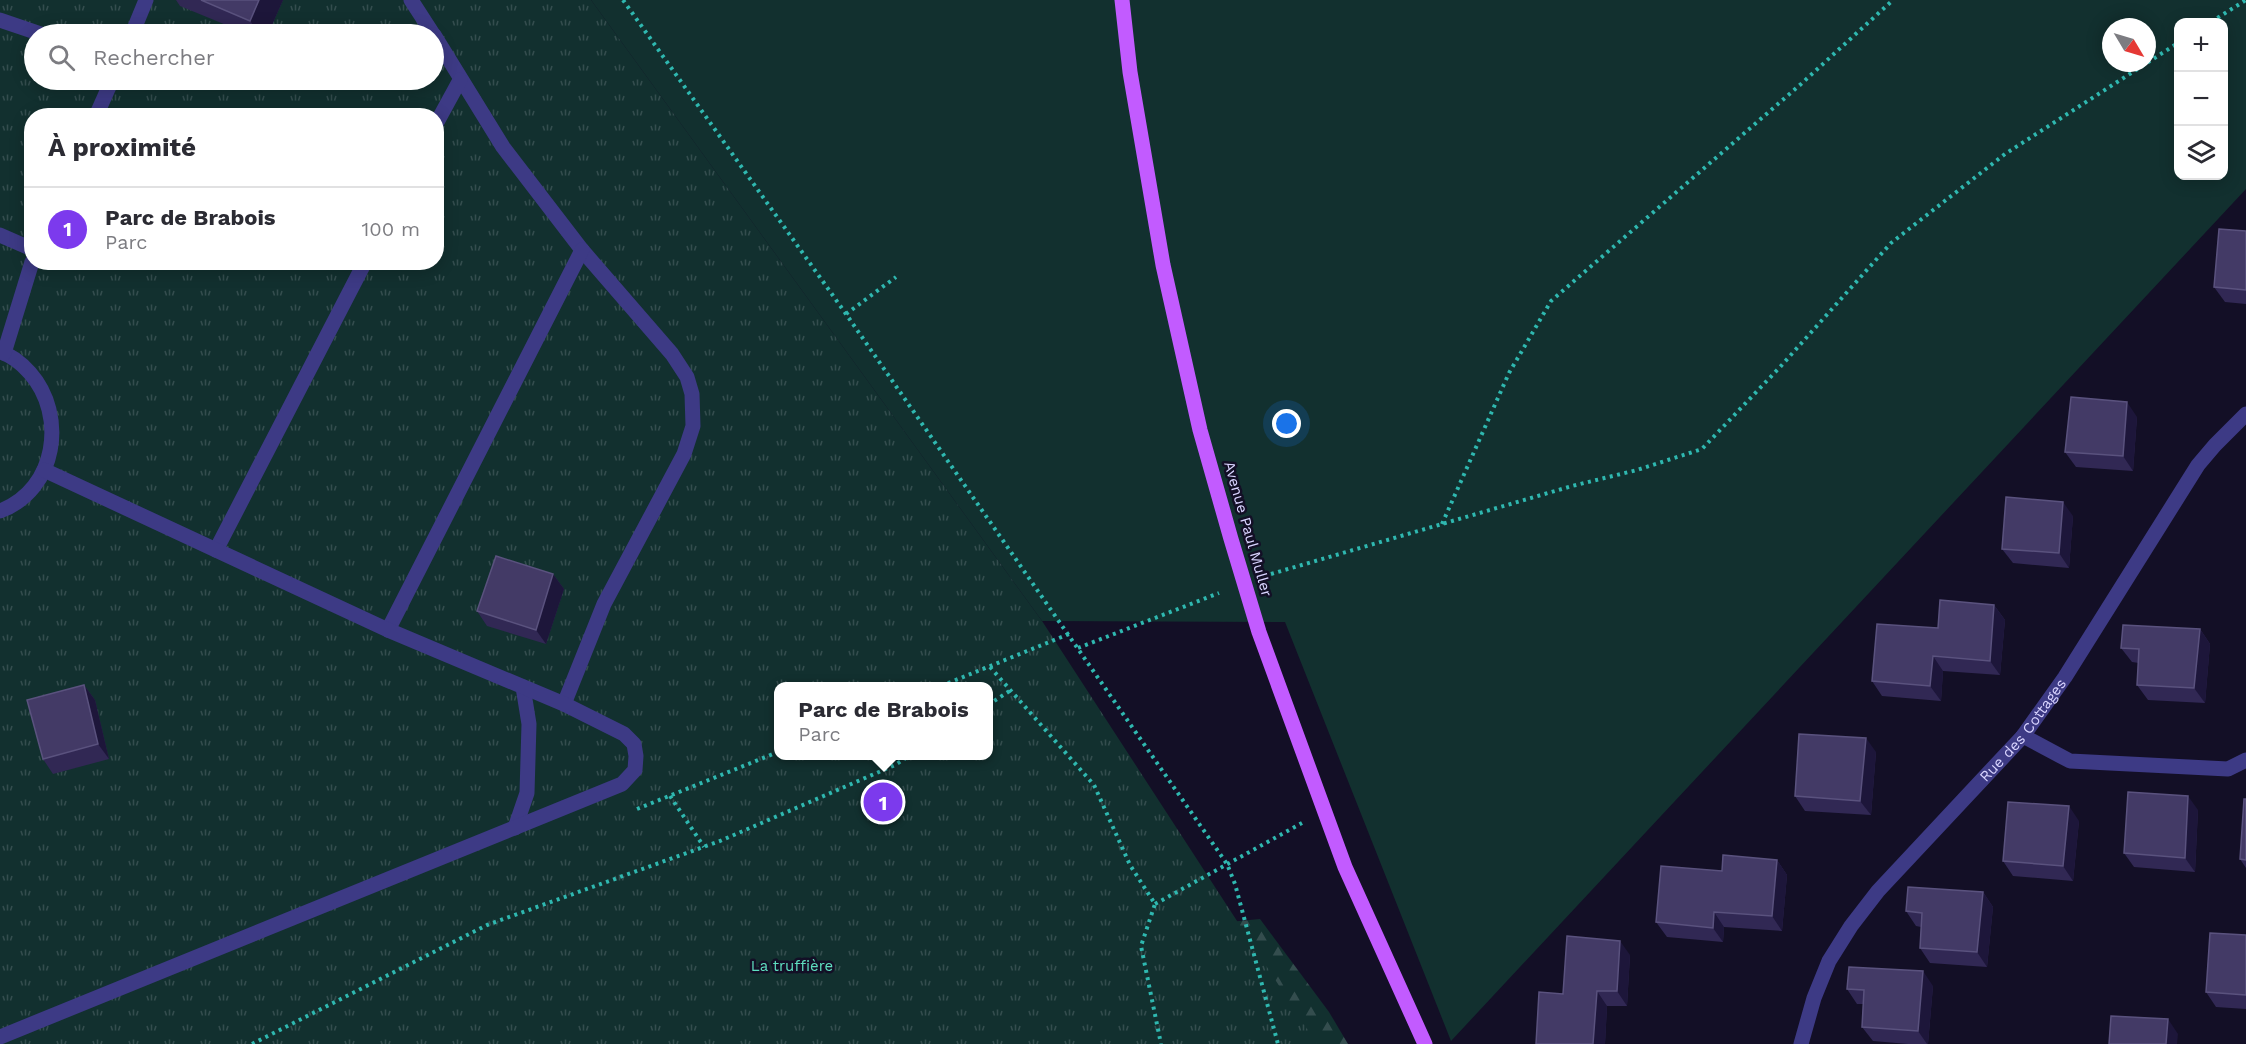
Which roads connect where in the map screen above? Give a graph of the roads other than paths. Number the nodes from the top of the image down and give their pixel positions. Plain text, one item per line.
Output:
1 (146, 0) edge
2 (411, 0) edge
3 (1122, 0) edge
4 (0, 20) edge
5 (136, 24) edge
6 (426, 24) edge
7 (24, 28) edge
8 (444, 53) edge
9 (460, 80) junction
10 (108, 90) edge
11 (100, 108) edge
12 (444, 109) edge
13 (0, 236) edge
14 (24, 246) edge
15 (582, 250) junction
16 (29, 270) edge
17 (361, 270) edge
18 (2, 352) edge
19 (2246, 414) edge
20 (44, 470) junction
21 (0, 511) edge
22 (216, 550) junction
23 (388, 630) junction
24 (523, 687) junction
25 (564, 704) junction
26 (2023, 736) junction
27 (2246, 760) edge
28 (515, 828) junction
29 (0, 1037) edge
30 (1425, 1044) edge
31 (1801, 1044) edge

1 - 5 street
2 - 6 street
3 - 30 main road, Avenue Paul Muller
4 - 7 street
8 - 9 street
9 - 12 street
9 - 15 street
10 - 11 street
13 - 14 street
15 - 23 street
15 - 25 street
16 - 18 street
17 - 22 street
18 - 20 street
19 - 26 street, Rue des Cottages
20 - 21 street
20 - 22 street
22 - 23 street
23 - 24 street
24 - 25 street
24 - 28 street
25 - 28 street
26 - 27 street
26 - 31 street, Rue des Cottages
28 - 29 street

